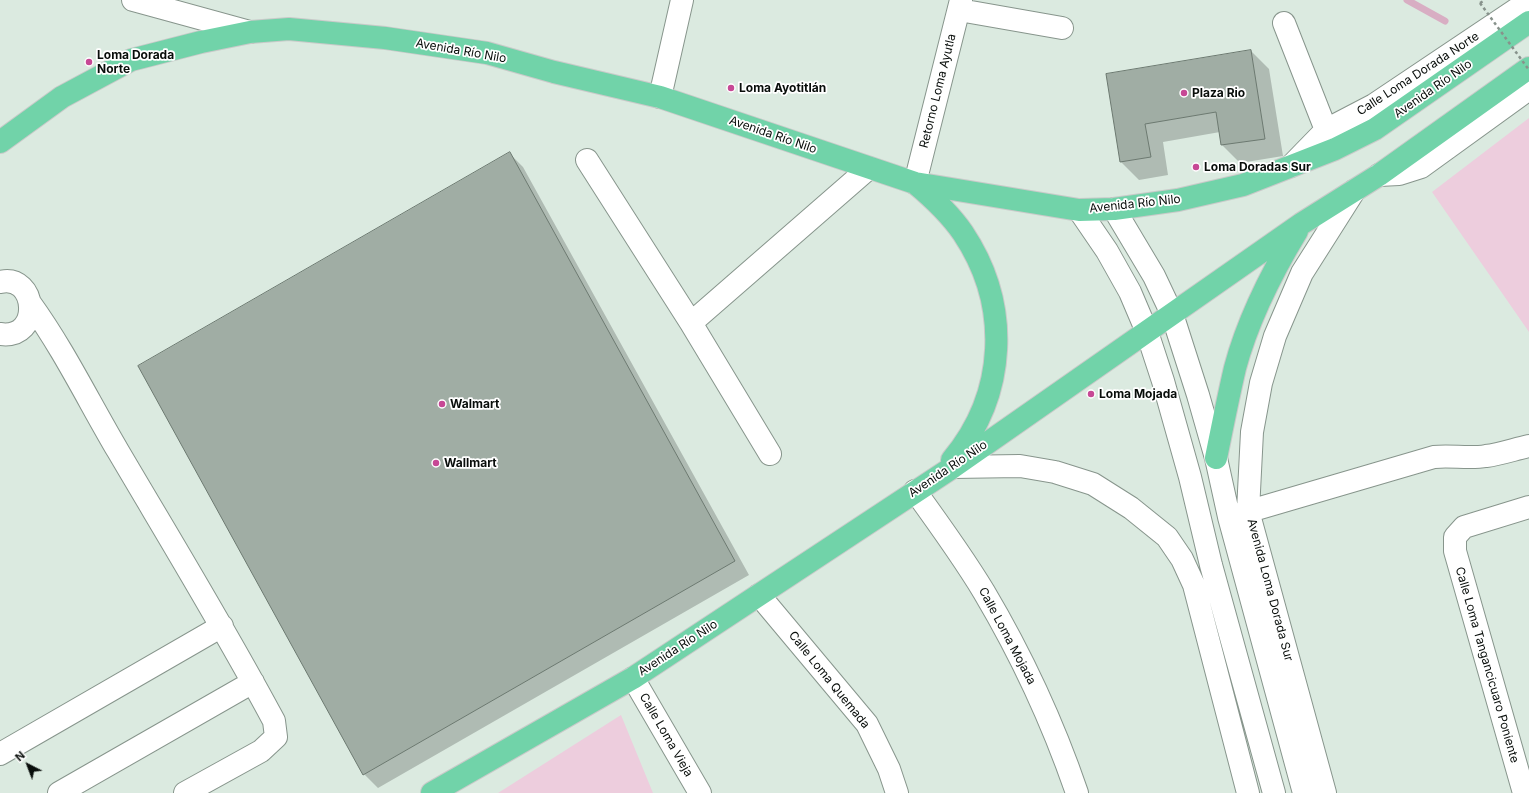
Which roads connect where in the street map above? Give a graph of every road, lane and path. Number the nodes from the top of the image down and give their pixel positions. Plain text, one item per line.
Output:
1 (682, 0) edge
2 (1484, 0) edge
3 (1529, 0) edge
4 (147, 2) edge
5 (960, 5) edge
6 (1529, 22) edge
7 (1284, 23) dead end
8 (1062, 28) dead end
9 (250, 32) junction
10 (1529, 69) edge
11 (1529, 89) edge
12 (660, 97) junction
13 (1326, 130) junction
14 (0, 142) edge
15 (1335, 149) junction
16 (587, 160) dead end
17 (1291, 166) junction
18 (869, 168) junction
19 (1379, 175) junction
20 (915, 183) junction
21 (1354, 191) junction
22 (1114, 209) junction
23 (1079, 210) junction
24 (1301, 224) junction
25 (0, 282) edge
26 (30, 303) junction
27 (1172, 314) junction
28 (691, 323) junction
29 (1147, 332) junction
30 (0, 334) edge
31 (1529, 446) edge
32 (770, 454) dead end
33 (1216, 458) junction
34 (953, 467) junction
35 (915, 491) junction
36 (1529, 507) edge
37 (1238, 514) junction
38 (1194, 585) junction
39 (759, 595) junction
40 (222, 626) junction
41 (1231, 637) junction
42 (633, 678) junction
43 (253, 682) junction
44 (0, 754) edge
45 (443, 790) edge
46 (59, 793) edge
47 (185, 793) edge
48 (700, 793) edge
49 (897, 793) edge
50 (1077, 793) edge
51 (1248, 793) edge
52 (1274, 793) edge
53 (1304, 793) edge
54 (1325, 793) edge
55 (1524, 793) edge

1 - 12 street
2 - 10 path, bridge
3 - 13 street, Calle Loma Dorada Norte
4 - 9 street
5 - 8 street
5 - 20 street, Retorno Loma Ayutla
6 - 15 main road, Avenida Río Nilo
7 - 13 street
9 - 12 main road, Avenida Río Nilo
9 - 14 main road, Avenida Río Nilo
10 - 19 main road, Avenida Río Nilo
11 - 19 street
12 - 18 main road, Avenida Río Nilo
13 - 15 street
13 - 17 street, Calle Loma Dorada Norte
15 - 17 main road, Avenida Río Nilo
16 - 28 street
17 - 22 main road, Avenida Río Nilo
18 - 20 main road, Avenida Río Nilo
18 - 28 street
19 - 21 main road, Avenida Río Nilo
20 - 23 main road, Avenida Río Nilo
20 - 35 main road
21 - 24 main road, Avenida Río Nilo
21 - 37 street, Avenida Loma Dorada Sur
22 - 23 main road, Avenida Río Nilo
22 - 27 street, Avenida Loma Dorada Sur
23 - 29 street
24 - 27 main road, Avenida Río Nilo
24 - 33 main road
25 - 26 street
26 - 30 street
26 - 40 street
27 - 29 main road, Avenida Río Nilo
27 - 33 street, Avenida Loma Dorada Sur
28 - 32 street
29 - 34 main road, Avenida Río Nilo
29 - 41 street
31 - 37 street
33 - 37 street, Avenida Loma Dorada Sur
34 - 35 main road, Avenida Río Nilo
34 - 38 street
35 - 39 main road, Avenida Río Nilo
35 - 50 street, Calle Loma Mojada
36 - 55 street, Calle Loma Tangancicuaro Poniente
37 - 53 street, Avenida Loma Dorada Sur
37 - 54 street, Avenida Loma Dorada Sur
38 - 41 street
38 - 51 street
39 - 42 main road, Avenida Río Nilo
39 - 49 street, Calle Loma Quemada
40 - 43 street
40 - 44 street
41 - 52 street
42 - 45 main road, Avenida Río Nilo
42 - 48 street, Calle Loma Vieja
43 - 46 street
43 - 47 street

